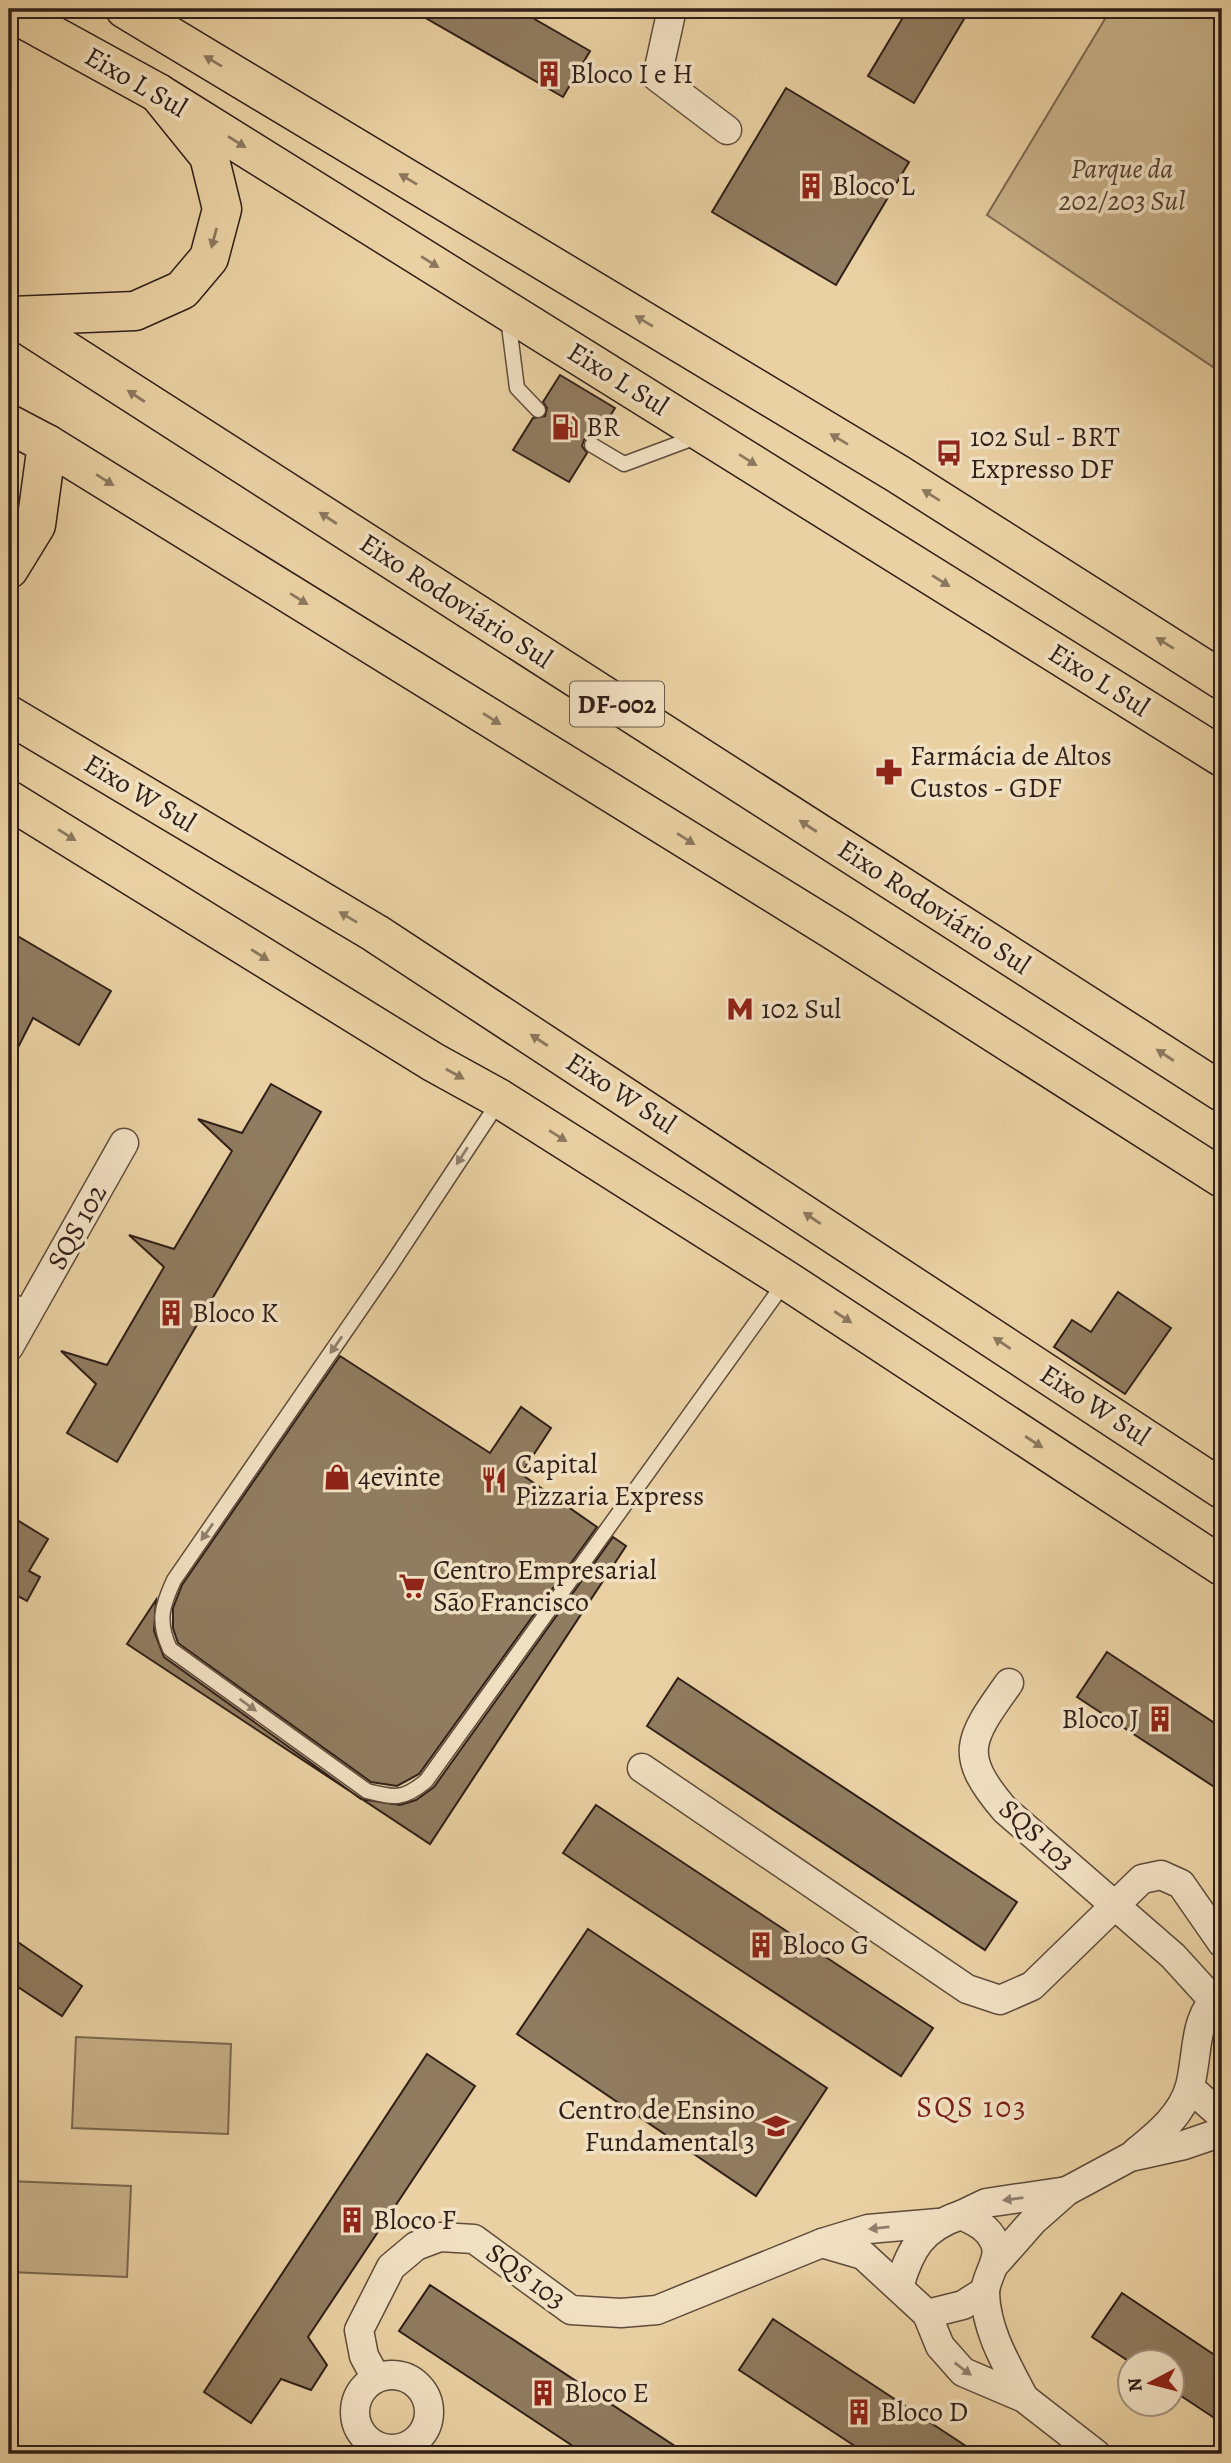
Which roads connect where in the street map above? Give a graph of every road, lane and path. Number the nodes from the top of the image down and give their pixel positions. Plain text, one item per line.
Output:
1 (125, 9) edge
2 (672, 9) edge
3 (9, 11) edge
4 (158, 93) junction
5 (727, 130) dead end
6 (507, 310) junction
7 (11, 315) edge
8 (538, 410) dead end
9 (9, 424) edge
10 (705, 433) junction
11 (47, 444) junction
12 (592, 445) dead end
13 (9, 569) edge
14 (1222, 680) edge
15 (9, 715) edge
16 (1222, 758) edge
17 (9, 800) edge
18 (1222, 1092) edge
19 (500, 1099) junction
20 (124, 1143) dead end
21 (1222, 1178) edge
22 (786, 1280) junction
23 (20, 1304) edge
24 (9, 1347) edge
25 (1222, 1489) edge
26 (1222, 1566) edge
27 (1009, 1683) dead end
28 (642, 1768) dead end
29 (1114, 1904) junction
30 (1222, 1943) edge
31 (1217, 1996) edge
32 (1190, 2088) junction
33 (1222, 2116) edge
34 (1222, 2132) edge
35 (1130, 2157) junction
36 (1067, 2191) junction
37 (949, 2219) junction
38 (822, 2243) junction
39 (995, 2264) junction
40 (899, 2287) junction
41 (985, 2291) junction
42 (927, 2314) junction
43 (376, 2378) dead end
44 (1024, 2398) junction
45 (1097, 2454) edge

14 -> 1 main road, Eixo L Sul
2 - 5 street
3 - 4 main road, Eixo L Sul
4 -> 6 main road, Eixo L Sul
4 -> 7 main road
6 - 8 lane
6 - 10 main road, Eixo L Sul
18 -> 7 main road, Eixo Rodoviário Sul / DF-002
9 - 11 main road, DF-002
10 - 12 lane
10 -> 16 main road, Eixo L Sul
11 - 13 main road
11 -> 21 main road, DF-002
25 -> 15 main road, Eixo W Sul
17 -> 19 main road
19 -> 22 main road
19 -> 22 lane
20 - 23 street, SQS 102
22 -> 26 main road
23 - 24 street, SQS 102
27 - 29 street, SQS 103
28 - 29 street
29 - 30 street
29 - 31 street, SQS 103
31 - 32 street, SQS 103
32 - 33 street
32 - 35 street, SQS 103
34 - 35 street, SQS 103
35 - 36 street, SQS 103
36 -> 37 street, SQS 103
36 - 39 street, SQS 103
37 -> 38 street, SQS 103
37 - 39 street
37 - 40 street, SQS 103
38 - 40 street, SQS 103
38 - 43 street, SQS 103
39 - 41 street, SQS 103
40 - 42 street, SQS 103
41 - 42 street
41 - 44 street, SQS 103
42 -> 44 street, SQS 103
44 - 45 street, SQS 103

